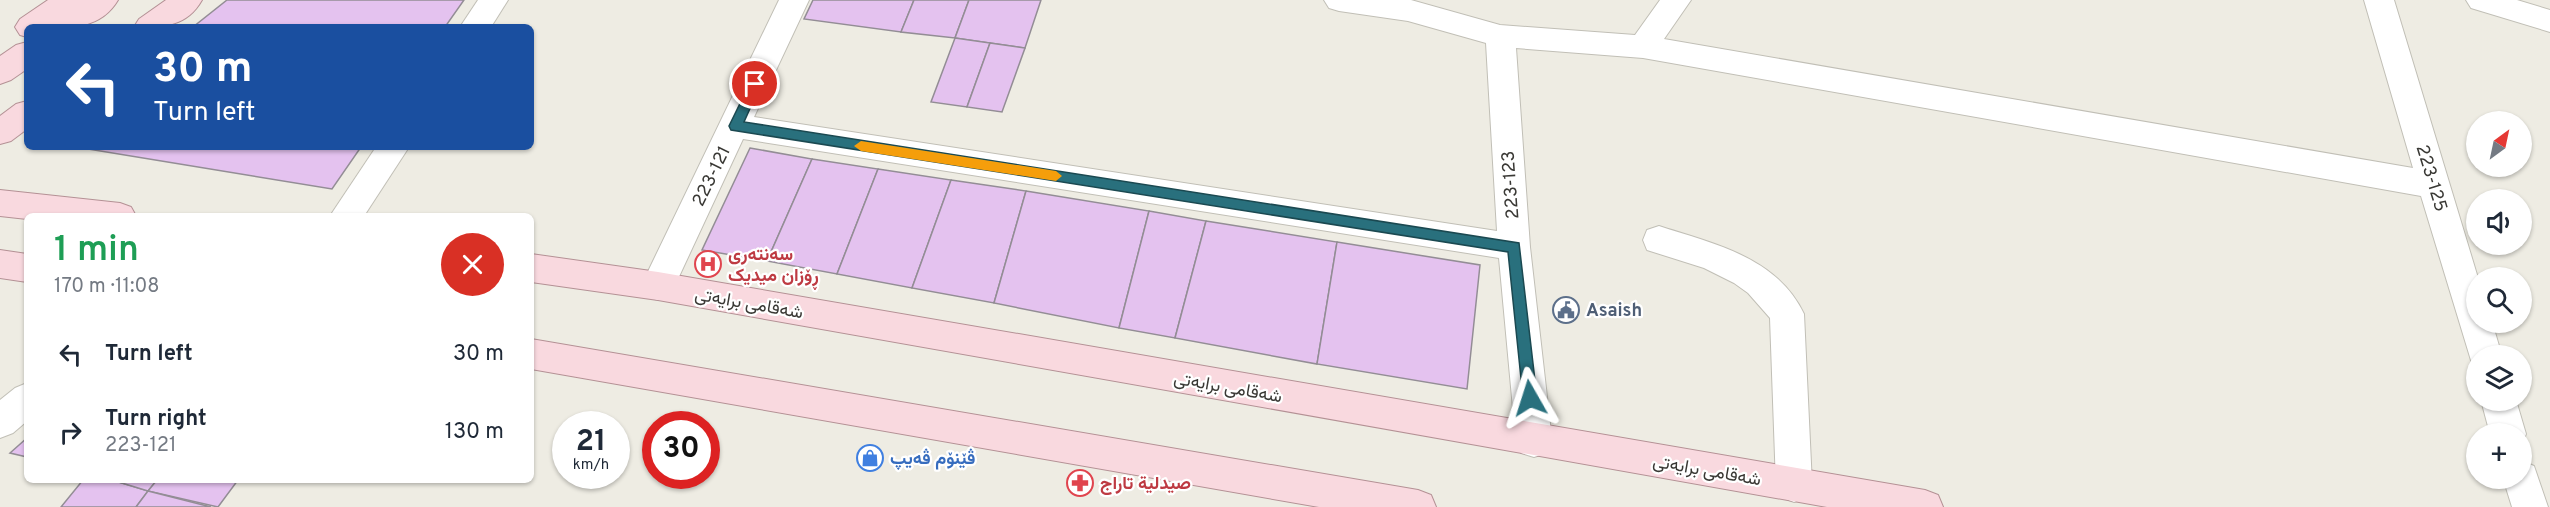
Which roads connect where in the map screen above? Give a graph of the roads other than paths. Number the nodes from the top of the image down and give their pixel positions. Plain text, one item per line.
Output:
1 (70, 0) edge
2 (103, 0) edge
3 (187, 0) edge
4 (493, 0) edge
5 (794, 0) edge
6 (1339, 0) edge
7 (1676, 0) edge
8 (2379, 0) edge
9 (2481, 0) edge
10 (1397, 5) edge
11 (2550, 21) edge
12 (35, 24) edge
13 (68, 24) edge
14 (153, 24) edge
15 (477, 24) edge
16 (24, 31) edge
17 (1500, 36) junction
18 (1643, 47) junction
19 (0, 48) edge
20 (24, 55) edge
21 (0, 72) edge
22 (24, 115) edge
23 (735, 126) junction
24 (0, 132) edge
25 (391, 150) edge
26 (2434, 185) junction
27 (0, 202) edge
28 (94, 213) edge
29 (348, 213) edge
30 (1659, 240) dead end
31 (1514, 247) junction
32 (0, 264) edge
33 (24, 268) edge
34 (534, 268) edge
35 (658, 286) junction
36 (2482, 345) edge
37 (534, 355) edge
38 (24, 402) edge
39 (0, 422) edge
40 (1534, 441) junction
41 (1794, 485) junction
42 (2524, 489) edge
43 (1418, 507) edge
44 (1924, 507) edge
45 (2530, 507) edge

1 - 12 main road
2 - 13 main road
3 - 14 main road
4 - 15 street
5 - 23 street, 223-121
6 - 10 street
7 - 18 street
8 - 26 street, 223-125
9 - 11 street
10 - 17 street
16 - 19 main road
17 - 18 street
17 - 31 street, 223-123
18 - 26 street
20 - 21 main road
22 - 24 main road
23 - 31 street
23 - 35 street, 223-121
25 - 29 street
26 - 36 street, 223-125
27 - 28 main road
30 - 41 street
31 - 40 street, 223-123
32 - 33 main road
34 - 35 main road, شەقامی برایەتی
35 - 40 main road, شەقامی برایەتی
37 - 43 main road
38 - 39 street
40 - 41 main road, شەقامی برایەتی
41 - 44 main road, شەقامی برایەتی
42 - 45 street

